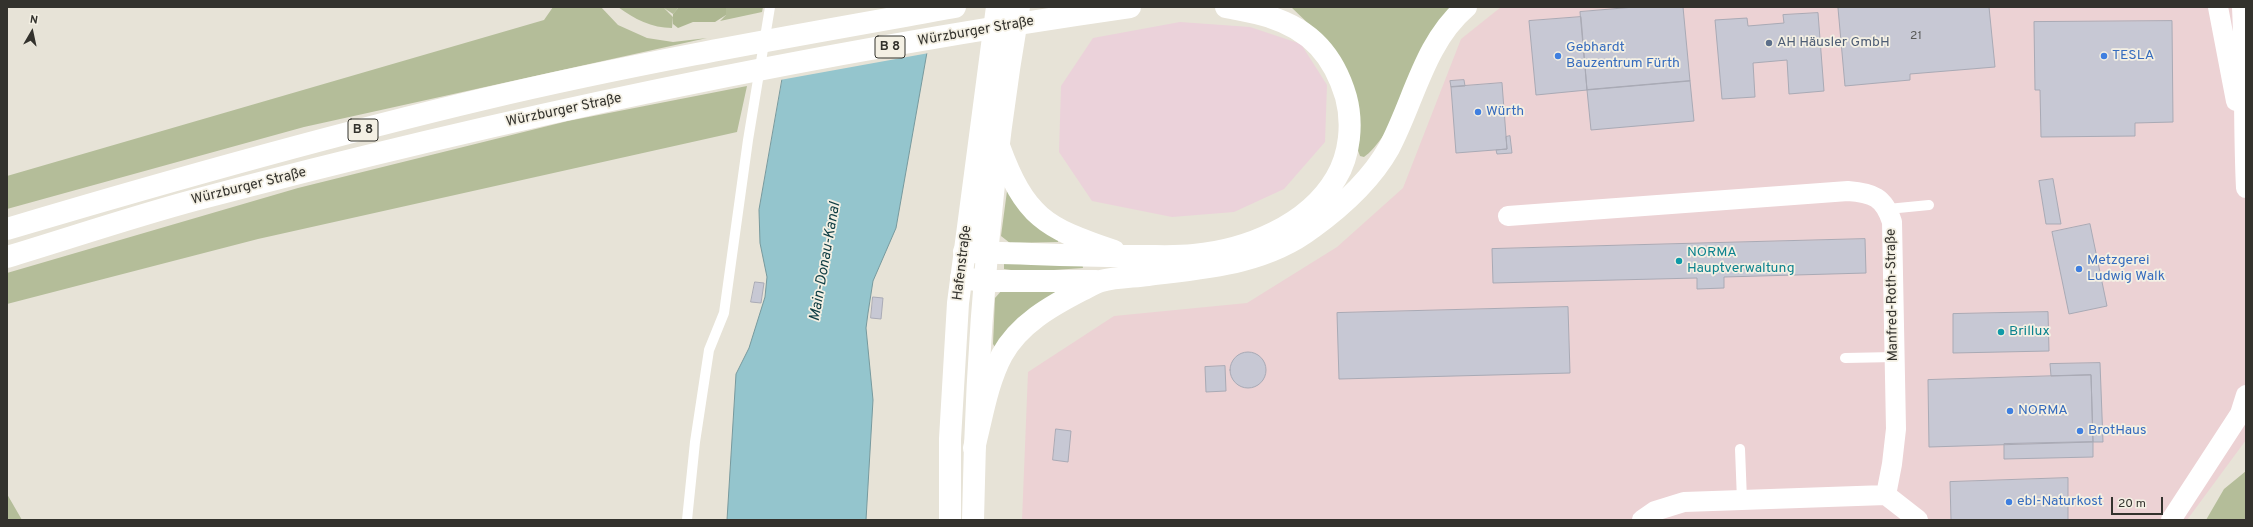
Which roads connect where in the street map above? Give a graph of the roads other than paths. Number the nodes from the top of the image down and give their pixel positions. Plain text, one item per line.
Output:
1 (770, 7) edge
2 (955, 7) edge
3 (997, 7) edge
4 (1019, 7) edge
5 (1130, 7) edge
6 (1226, 7) edge
7 (1466, 7) edge
8 (2242, 7) edge
9 (2217, 11) edge
10 (2243, 132) junction
11 (999, 146) junction
12 (2246, 188) edge
13 (1929, 205) dead end
14 (1888, 209) junction
15 (1508, 216) dead end
16 (7, 228) edge
17 (964, 252) junction
18 (987, 253) junction
19 (1130, 256) junction
20 (7, 257) edge
21 (961, 278) junction
22 (985, 281) junction
23 (1101, 281) junction
24 (1895, 357) junction
25 (1845, 358) dead end
26 (2246, 396) edge
27 (974, 448) junction
28 (1740, 449) dead end
29 (1886, 495) junction
30 (1742, 500) junction
31 (687, 520) edge
32 (950, 520) edge
33 (973, 520) edge
34 (1642, 520) edge
35 (1918, 520) edge
36 (2171, 520) edge

1 - 31 lane
2 - 16 main road, Würzburger Straße / B 8
3 - 17 main road, Hafenstraße
4 - 11 main road, Hafenstraße
5 - 20 main road, Würzburger Straße / B 8
6 - 19 main road
7 - 23 main road
8 - 10 street
9 - 10 street
10 - 12 street
11 - 18 main road, Hafenstraße
11 - 19 main road
13 - 14 lane
14 - 15 street, Manfred-Roth-Straße
14 - 24 street, Manfred-Roth-Straße
17 - 18 main road
17 - 21 main road, Hafenstraße
18 - 19 main road
18 - 22 main road, Hafenstraße
21 - 22 main road
21 - 32 main road, Hafenstraße
22 - 23 main road
22 - 27 main road, Hafenstraße
23 - 27 main road
24 - 25 lane
24 - 29 street, Manfred-Roth-Straße
26 - 36 street
27 - 33 main road, Hafenstraße
28 - 30 lane
29 - 30 street
29 - 35 street
30 - 34 street

